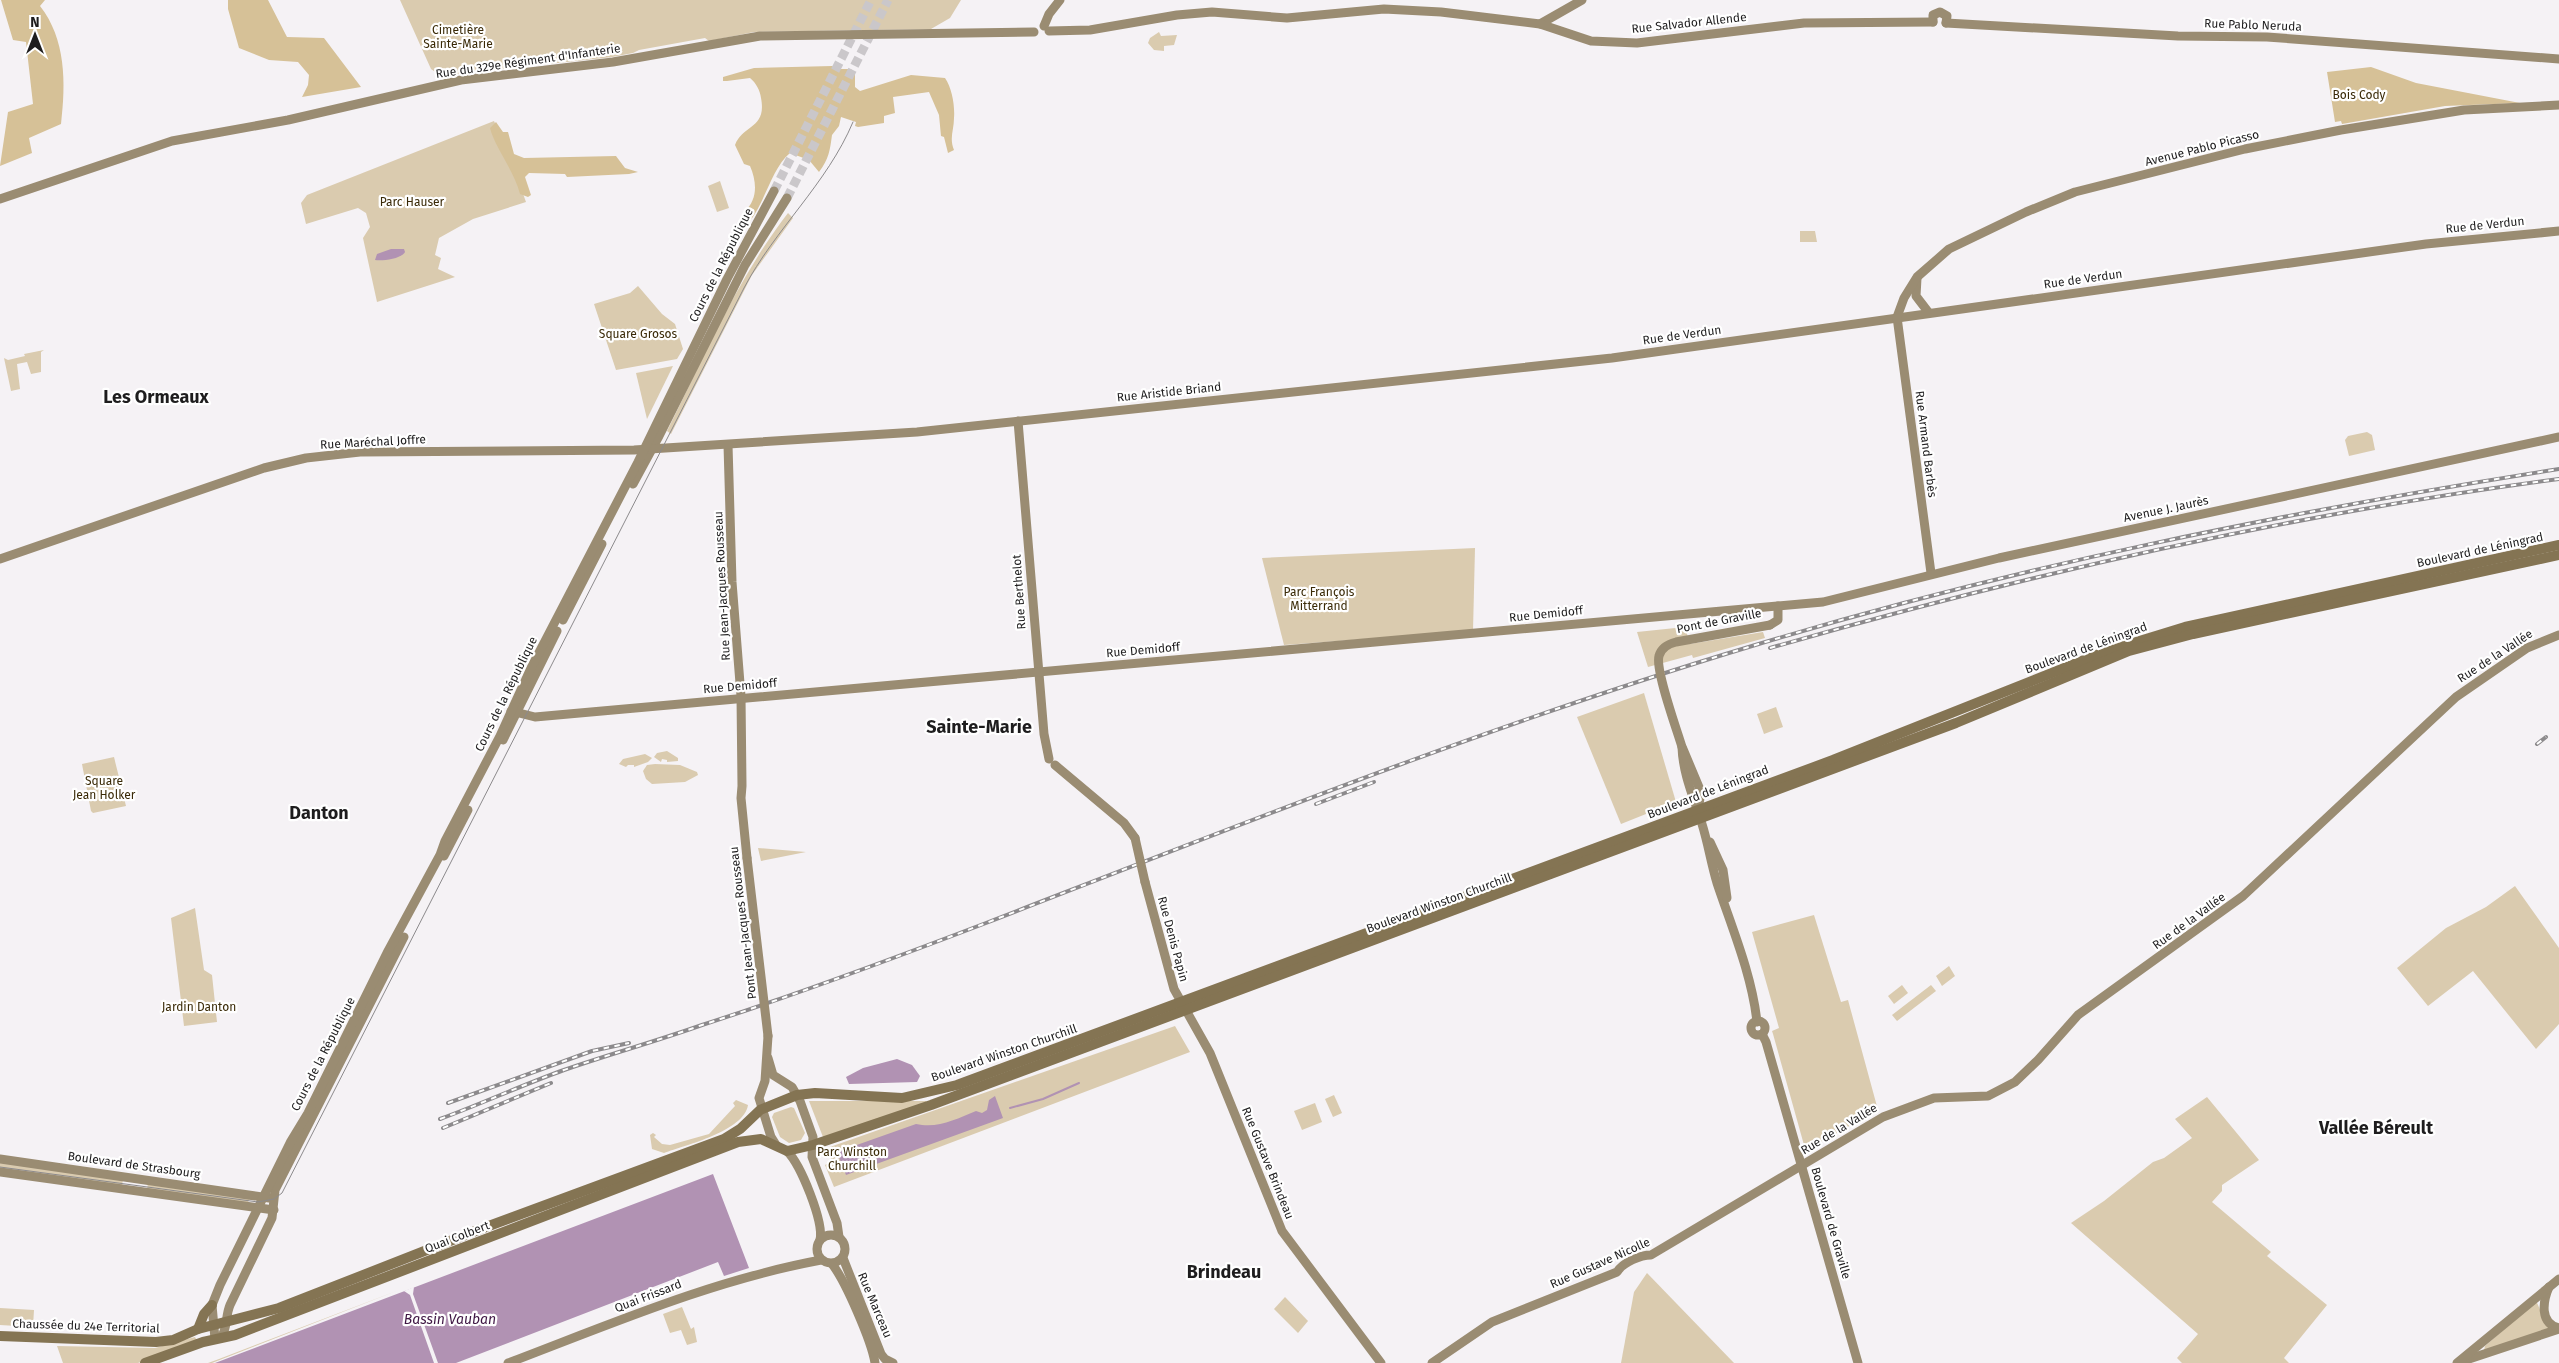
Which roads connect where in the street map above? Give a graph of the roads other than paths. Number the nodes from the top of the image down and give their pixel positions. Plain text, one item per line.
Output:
1 (1060, 0) edge
2 (1582, 0) edge
3 (1540, 24) junction
4 (1798, 24) joint
5 (1047, 28) junction
6 (2559, 59) edge
7 (2559, 106) edge
8 (774, 191) tunnel mouth
9 (787, 198) tunnel mouth
10 (0, 199) edge
11 (2559, 232) edge
12 (1917, 277) junction
13 (1929, 313) junction
14 (1897, 317) junction
15 (1612, 358) joint
16 (1018, 421) junction
17 (2559, 430) edge
18 (2559, 437) edge
19 (728, 445) junction
20 (648, 449) junction
21 (2559, 545) edge
22 (2559, 556) edge
23 (0, 559) edge
24 (1931, 573) junction
25 (1827, 606) dead end
26 (1778, 609) junction
27 (2559, 634) edge
28 (1038, 672) junction
29 (741, 698) junction
30 (514, 712) junction
31 (742, 786) joint
32 (1700, 814) junction
33 (1639, 832) joint
34 (1135, 838) joint
35 (1183, 1006) junction
36 (768, 1058) junction
37 (794, 1091) junction
38 (763, 1109) junction
39 (724, 1139) joint
40 (776, 1145) junction
41 (813, 1145) junction
42 (787, 1151) junction
43 (0, 1159) edge
44 (1802, 1166) junction
45 (0, 1172) edge
46 (264, 1196) junction
47 (274, 1199) junction
48 (255, 1206) junction
49 (274, 1210) junction
50 (839, 1237) junction
51 (820, 1240) junction
52 (817, 1250) junction
53 (416, 1254) junction
54 (842, 1258) junction
55 (433, 1260) junction
56 (821, 1260) junction
57 (800, 1263) junction
58 (832, 1264) junction
59 (2559, 1279) edge
60 (2550, 1284) junction
61 (212, 1304) junction
62 (230, 1305) junction
63 (246, 1317) junction
64 (227, 1321) junction
65 (213, 1326) junction
66 (198, 1329) junction
67 (2559, 1329) edge
68 (0, 1336) edge
69 (218, 1339) junction
70 (890, 1362) edge
71 (146, 1363) edge
72 (508, 1363) edge
73 (876, 1363) edge
74 (1381, 1363) edge
75 (1432, 1363) edge
76 (1858, 1363) edge
77 (2457, 1363) edge

1 - 5 street
2 - 3 street
3 - 4 street, Rue Salvador Allende
3 - 5 street, Rue Salvador Allende
4 - 6 street, Rue Pablo Neruda
5 - 10 street, Rue du 329e Régiment d'Infanterie
7 - 12 street, Avenue Pablo Picasso
8 - 20 street, Cours de la République
9 - 20 street, Cours de la République
11 - 13 street, Rue de Verdun
12 - 13 street
12 - 14 street, Avenue Pablo Picasso
13 - 14 street, Rue de Verdun
14 - 15 street, Rue de Verdun
14 - 24 street, Rue Armand Barbès
15 - 16 street, Rue Aristide Briand
16 - 19 street, Rue Aristide Briand
16 - 28 street, Rue Berthelot
17 - 18 street
18 - 24 street, Avenue J. Jaurès
19 - 20 street, Rue Maréchal Joffre
19 - 29 street, Rue Jean-Jacques Rousseau
20 - 23 street, Rue Maréchal Joffre
20 - 30 street, Cours de la République
21 - 32 main road, Boulevard de Léningrad
22 - 32 main road, Boulevard de Léningrad
24 - 26 street, Avenue J. Jaurès
25 - 26 street
26 - 28 street, Rue Demidoff
26 - 32 street, Pont de Graville, bridge
27 - 44 street, Rue de la Vallée
28 - 29 street, Rue Demidoff
28 - 34 street, Rue Berthelot
29 - 30 street, Rue Demidoff
29 - 31 street, Rue Jean-Jacques Rousseau
30 - 46 street, Cours de la République
30 - 47 street, Cours de la République
31 - 36 street, Pont Jean-Jacques Rousseau, bridge
32 - 33 main road, Boulevard de Léningrad
32 - 35 main road, Boulevard Winston Churchill
32 - 44 street, Boulevard de Graville
33 - 35 main road, Boulevard Winston Churchill
34 - 35 street, Rue Denis Papin, bridge
35 - 37 main road, Boulevard Winston Churchill
35 - 41 main road, Boulevard Winston Churchill
35 - 74 street, Rue Gustave Brindeau
36 - 37 street, Pont Jean-Jacques Rousseau
36 - 38 street, Pont Jean-Jacques Rousseau
37 - 38 main road, Boulevard Winston Churchill
37 - 41 street
38 - 39 main road, Boulevard Winston Churchill
38 - 40 street
39 - 53 main road, Quai Colbert
40 - 42 main road
40 - 55 main road, Quai Colbert
41 - 42 main road, Boulevard Winston Churchill
41 - 50 street
42 - 51 street
43 - 46 street, Boulevard de Strasbourg
44 - 75 street, Rue Gustave Nicolle
44 - 76 street, Boulevard de Graville
45 - 48 street, Boulevard de Strasbourg
46 - 47 street, Boulevard de Strasbourg
46 - 48 street, Cours de la République
47 - 49 street, Cours de la République
48 - 49 street, Boulevard de Strasbourg
48 - 61 street, Cours de la République
49 - 62 street
50 - 51 street
50 - 54 street
51 - 52 street
52 - 56 street
52 - 57 street, Quai Frissard
53 - 55 street
53 - 63 main road, Quai Colbert
54 - 58 street
54 - 70 street, Rue Marceau
55 - 69 main road, Quai Colbert
56 - 57 street, Quai Frissard
56 - 58 street
57 - 72 street, Quai Frissard
58 - 73 street, Rue Marceau
59 - 60 street
60 - 67 street
60 - 77 street
61 - 65 street
61 - 66 main road
62 - 63 street
62 - 64 street
63 - 64 main road, Quai Colbert
64 - 65 main road, Quai Colbert
64 - 69 street
65 - 66 main road, Quai Colbert
65 - 69 street
66 - 68 main road, Chaussée du 24e Territorial
67 - 77 street
69 - 71 main road, Quai Colbert
70 - 73 street, Rue Marceau

